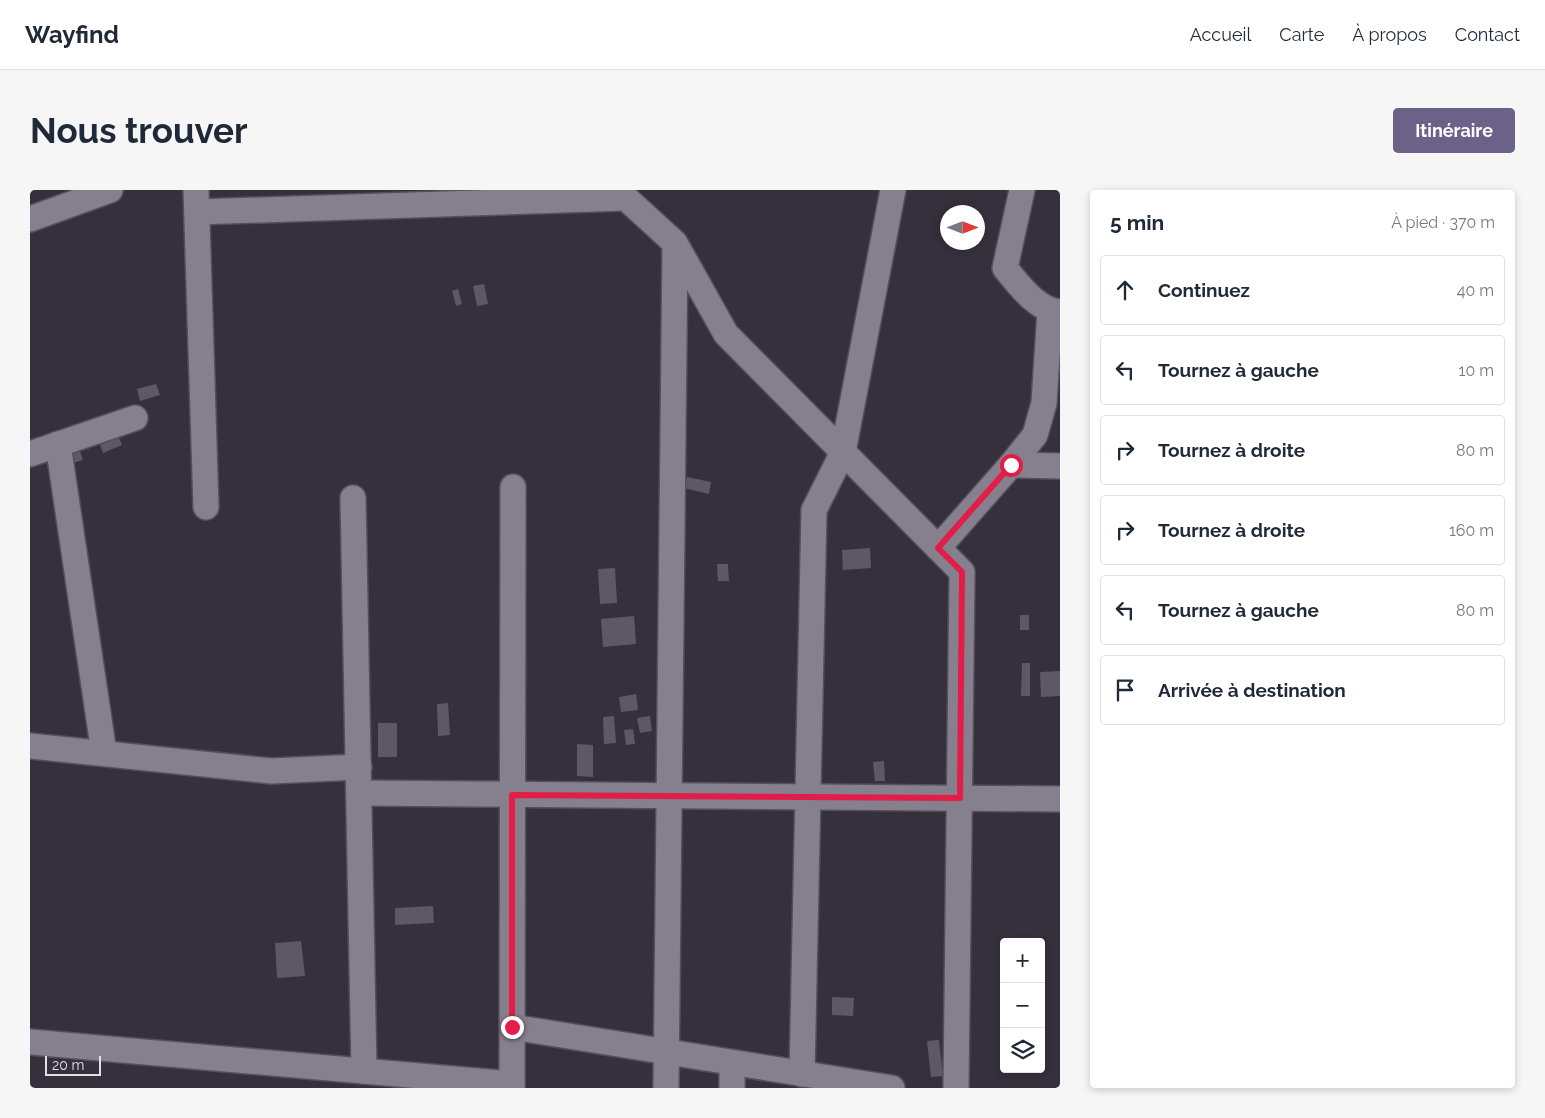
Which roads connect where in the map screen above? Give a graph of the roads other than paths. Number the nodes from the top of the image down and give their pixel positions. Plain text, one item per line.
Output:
1 (110, 190) edge
2 (893, 190) edge
3 (1022, 190) edge
4 (621, 194) edge
5 (197, 201) edge
6 (30, 219) edge
7 (675, 243) junction
8 (1055, 312) edge
9 (135, 418) dead end
10 (58, 444) junction
11 (843, 452) junction
12 (30, 454) edge
13 (1011, 465) junction
14 (1060, 466) edge
15 (512, 487) dead end
16 (353, 498) dead end
17 (206, 506) dead end
18 (938, 548) junction
19 (30, 746) edge
20 (104, 754) junction
21 (358, 766) junction
22 (359, 794) junction
23 (512, 795) junction
24 (669, 796) junction
25 (808, 797) junction
26 (960, 798) junction
27 (1060, 799) edge
28 (512, 1027) junction
29 (30, 1042) edge
30 (667, 1052) junction
31 (732, 1062) junction
32 (364, 1071) junction
33 (802, 1074) junction
34 (512, 1086) edge
35 (876, 1087) edge
36 (666, 1088) edge
37 (732, 1088) edge
38 (956, 1088) edge

1 - 6 street
2 - 11 street
3 - 8 street
4 - 5 street
4 - 7 street
5 - 17 street
7 - 11 street
7 - 24 street
8 - 13 street
9 - 10 street
10 - 12 street
10 - 20 street
11 - 18 street
11 - 25 street
13 - 14 street
13 - 18 street
15 - 23 street
16 - 21 street
18 - 26 street
19 - 20 street
20 - 21 street
21 - 22 street
22 - 23 street
22 - 32 street
23 - 24 street
23 - 28 street
24 - 25 street
24 - 30 street
25 - 26 street
25 - 33 street
26 - 27 street
26 - 38 street
28 - 30 street
28 - 34 street
29 - 32 street
30 - 31 street
30 - 36 street
31 - 33 street
31 - 37 street
32 - 34 street
33 - 35 street

